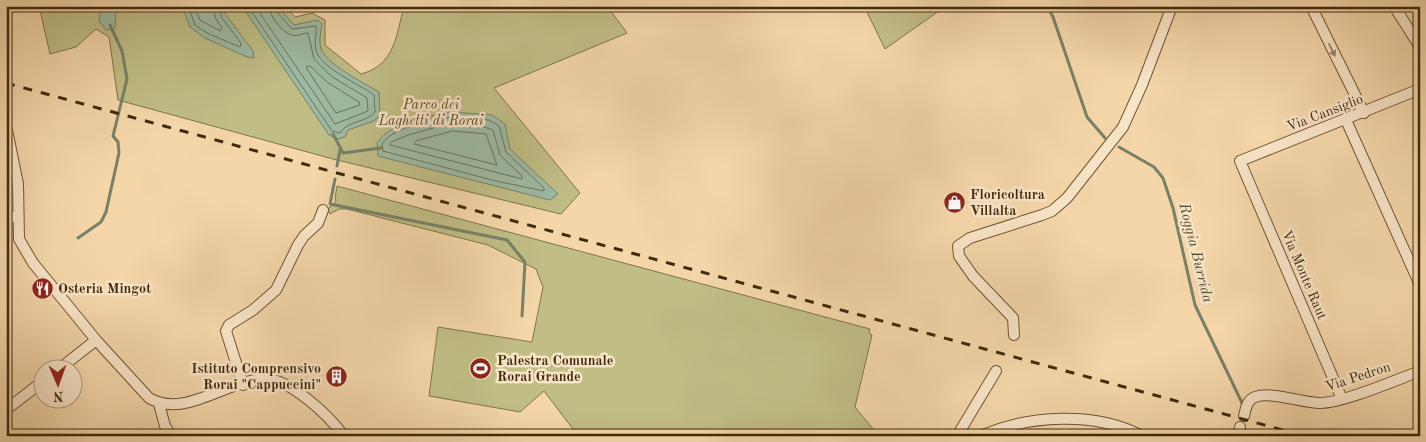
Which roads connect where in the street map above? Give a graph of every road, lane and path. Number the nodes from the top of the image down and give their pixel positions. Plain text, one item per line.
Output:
1 (1172, 6) edge
2 (1310, 6) edge
3 (1394, 6) edge
4 (1420, 47) edge
5 (1420, 89) edge
6 (1364, 113) junction
7 (1346, 120) junction
8 (6, 125) edge
9 (1240, 161) joint
10 (323, 210) dead end
11 (18, 216) junction
12 (6, 218) edge
13 (6, 230) edge
14 (17, 236) junction
15 (1420, 286) edge
16 (1014, 335) dead end
17 (96, 340) junction
18 (71, 360) edge
19 (996, 371) dead end
20 (1420, 371) edge
21 (242, 384) junction
22 (32, 389) edge
23 (1342, 399) junction
24 (159, 404) junction
25 (7, 408) edge
26 (1244, 416) dead end
27 (170, 436) edge
28 (344, 436) edge
29 (957, 436) edge
30 (981, 436) edge
31 (1142, 436) edge

1 - 16 street
2 -> 6 street
3 - 4 street
5 - 6 street, Via Cansiglio
6 - 7 street, Via Cansiglio
7 - 9 street, Via Cansiglio
7 - 15 street
8 - 11 street
9 - 23 street, Via Monte Raut
10 - 21 street
11 - 12 street
11 - 14 street
13 - 14 street
14 - 17 street
17 - 18 street
17 - 24 street
19 - 29 street
20 - 23 street, Via Pedron
21 - 24 street
21 - 28 street
22 - 25 street
23 - 26 street, Via Pedron
24 - 27 street
30 - 31 street

